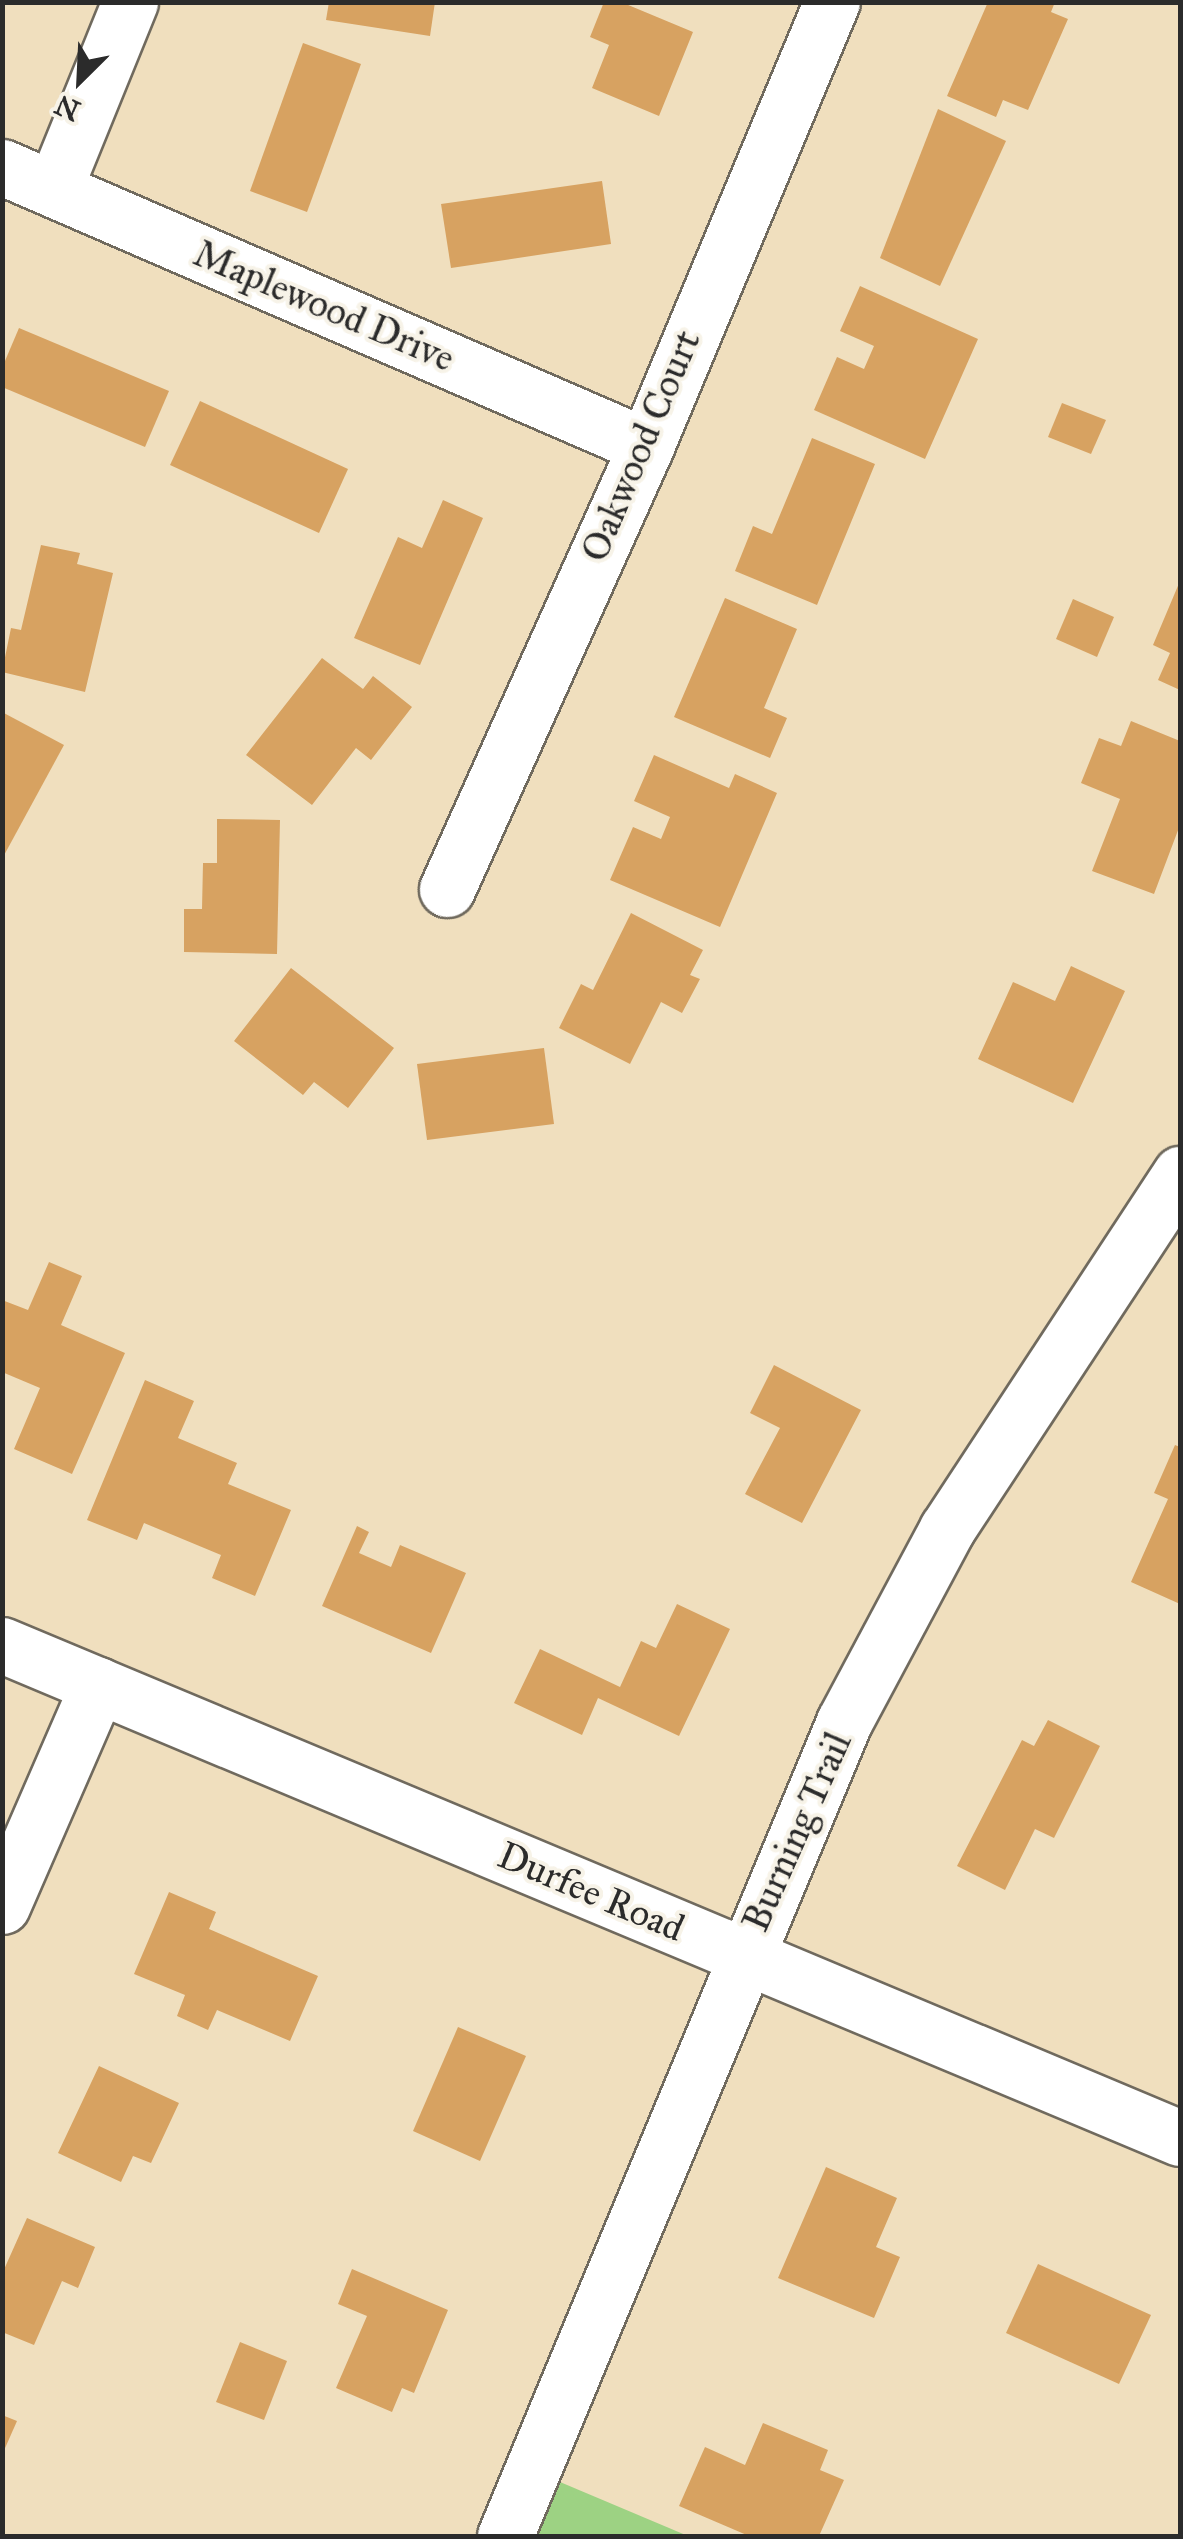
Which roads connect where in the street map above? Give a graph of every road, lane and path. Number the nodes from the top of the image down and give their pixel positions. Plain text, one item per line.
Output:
1 (130, 2) edge
2 (832, 2) edge
3 (2, 167) edge
4 (54, 189) junction
5 (646, 446) junction
6 (447, 889) dead end
7 (1180, 1174) edge
8 (2, 1645) edge
9 (98, 1685) junction
10 (2, 1906) edge
11 (743, 1955) junction
12 (1180, 2138) edge
13 (505, 2536) edge

1 - 4 street
2 - 5 street, Oakwood Court
3 - 4 street, Maplewood Drive
4 - 5 street, Maplewood Drive
5 - 6 street, Oakwood Court
7 - 11 street, Burning Trail
8 - 9 street, Durfee Road
9 - 10 street
9 - 11 street, Durfee Road
11 - 12 street, Durfee Road
11 - 13 street, Burning Trail

